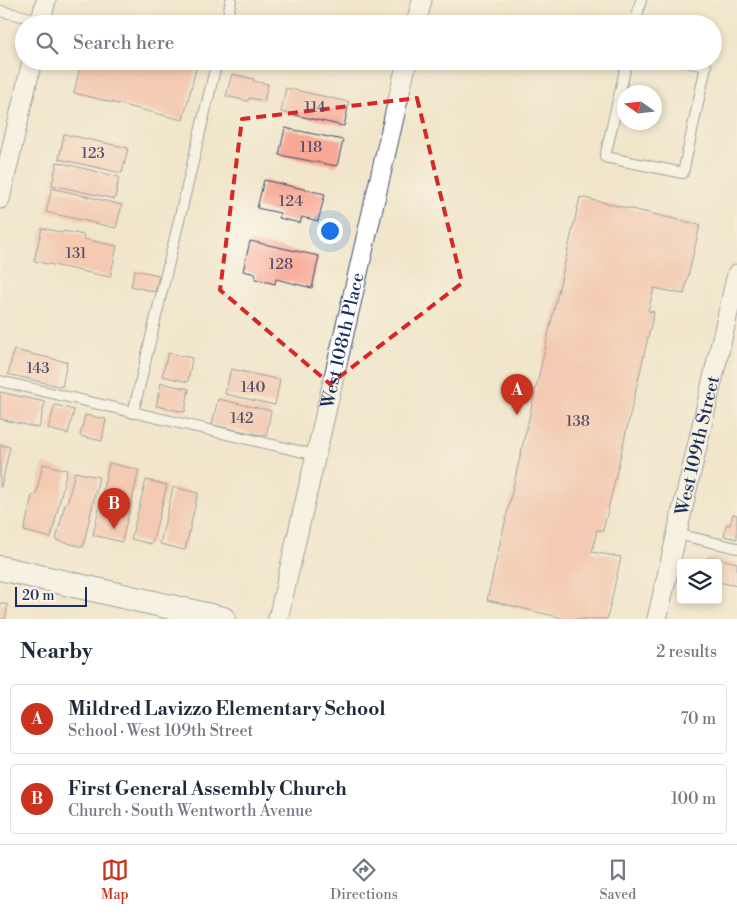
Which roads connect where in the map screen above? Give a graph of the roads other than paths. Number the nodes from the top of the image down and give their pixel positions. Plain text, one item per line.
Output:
1 (46, 0) edge
2 (231, 0) edge
3 (422, 0) edge
4 (641, 0) edge
5 (0, 10) edge
6 (17, 15) edge
7 (43, 15) edge
8 (228, 15) edge
9 (418, 15) edge
10 (637, 15) edge
11 (30, 70) edge
12 (215, 70) edge
13 (405, 70) edge
14 (625, 70) edge
15 (705, 70) edge
16 (0, 195) edge
17 (737, 274) edge
18 (0, 381) edge
19 (133, 413) junction
20 (316, 456) junction
21 (676, 534) junction
22 (737, 548) edge
23 (0, 568) edge
24 (223, 619) edge
25 (278, 619) edge
26 (657, 619) edge

1 - 7 street
2 - 8 lane
3 - 9 street
4 - 10 lane
5 - 6 lane
11 - 16 street
12 - 19 lane
13 - 20 street, West 108th Place
14 - 15 lane
17 - 21 street, West 109th Street
18 - 19 lane
19 - 20 lane
20 - 25 street, West 108th Place
21 - 22 lane
21 - 26 street, West 109th Street
23 - 24 street

